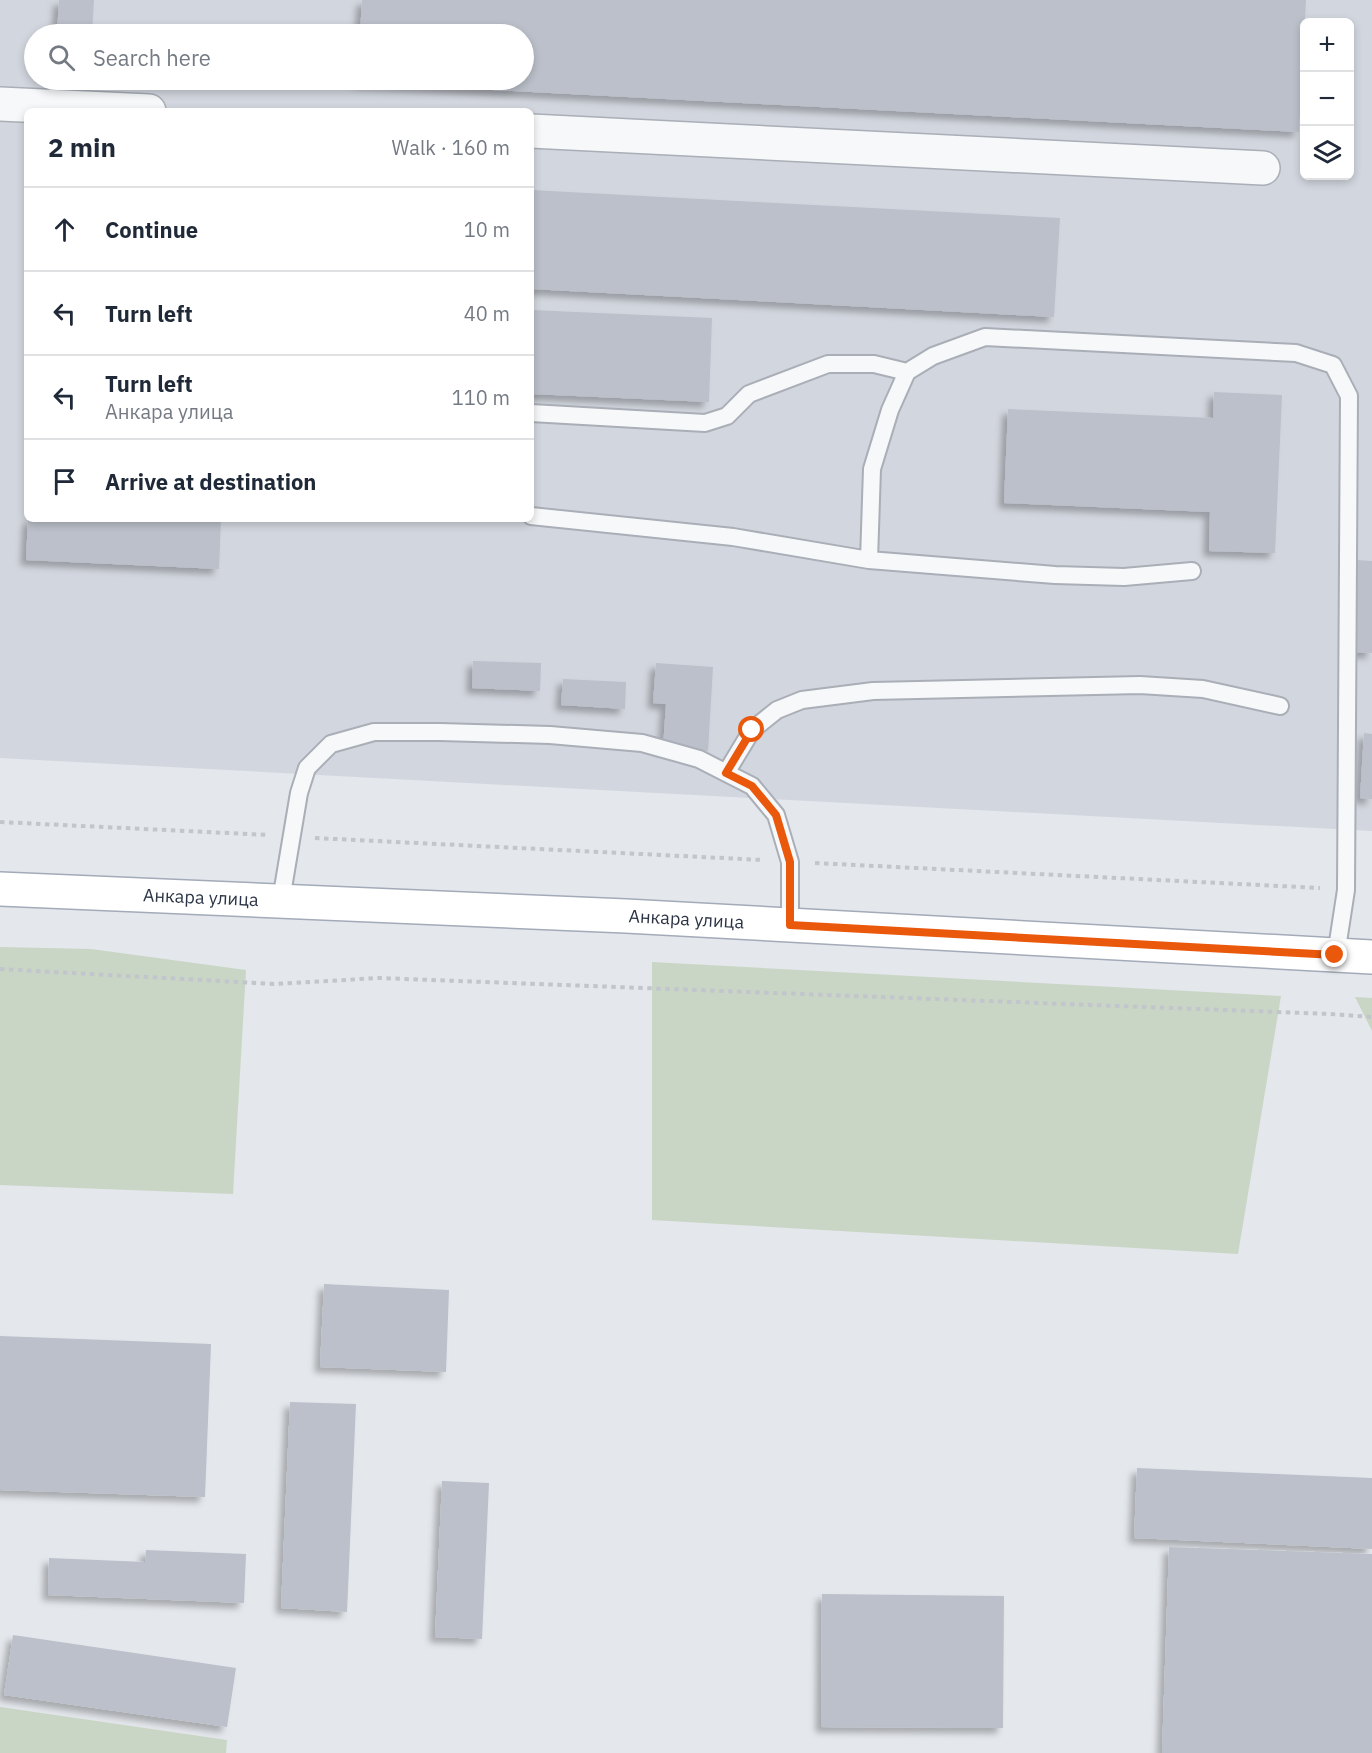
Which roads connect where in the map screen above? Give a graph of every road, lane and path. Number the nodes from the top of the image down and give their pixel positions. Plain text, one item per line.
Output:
1 (0, 104) edge
2 (85, 108) edge
3 (534, 130) edge
4 (1263, 168) dead end
5 (907, 372) junction
6 (534, 413) edge
7 (534, 516) edge
8 (869, 560) junction
9 (1192, 571) dead end
10 (1280, 706) dead end
11 (726, 773) junction
12 (0, 822) edge
13 (292, 837) junction
14 (790, 862) junction
15 (0, 889) edge
16 (1346, 890) junction
17 (281, 900) junction
18 (790, 925) junction
19 (1335, 955) junction
20 (1372, 957) edge
21 (0, 969) edge
22 (1372, 1017) edge

1 - 2 street
3 - 4 street
5 - 6 lane
5 - 8 lane
5 - 16 lane
7 - 8 lane
8 - 9 lane
10 - 11 lane
11 - 13 lane
11 - 14 lane
12 - 13 path
13 - 14 path
13 - 17 lane
14 - 16 path
14 - 18 lane
15 - 17 main road, Анкара улица
16 - 19 lane
17 - 18 main road, Анкара улица
18 - 19 main road, Анкара улица
19 - 20 main road, Анкара улица
21 - 22 path

